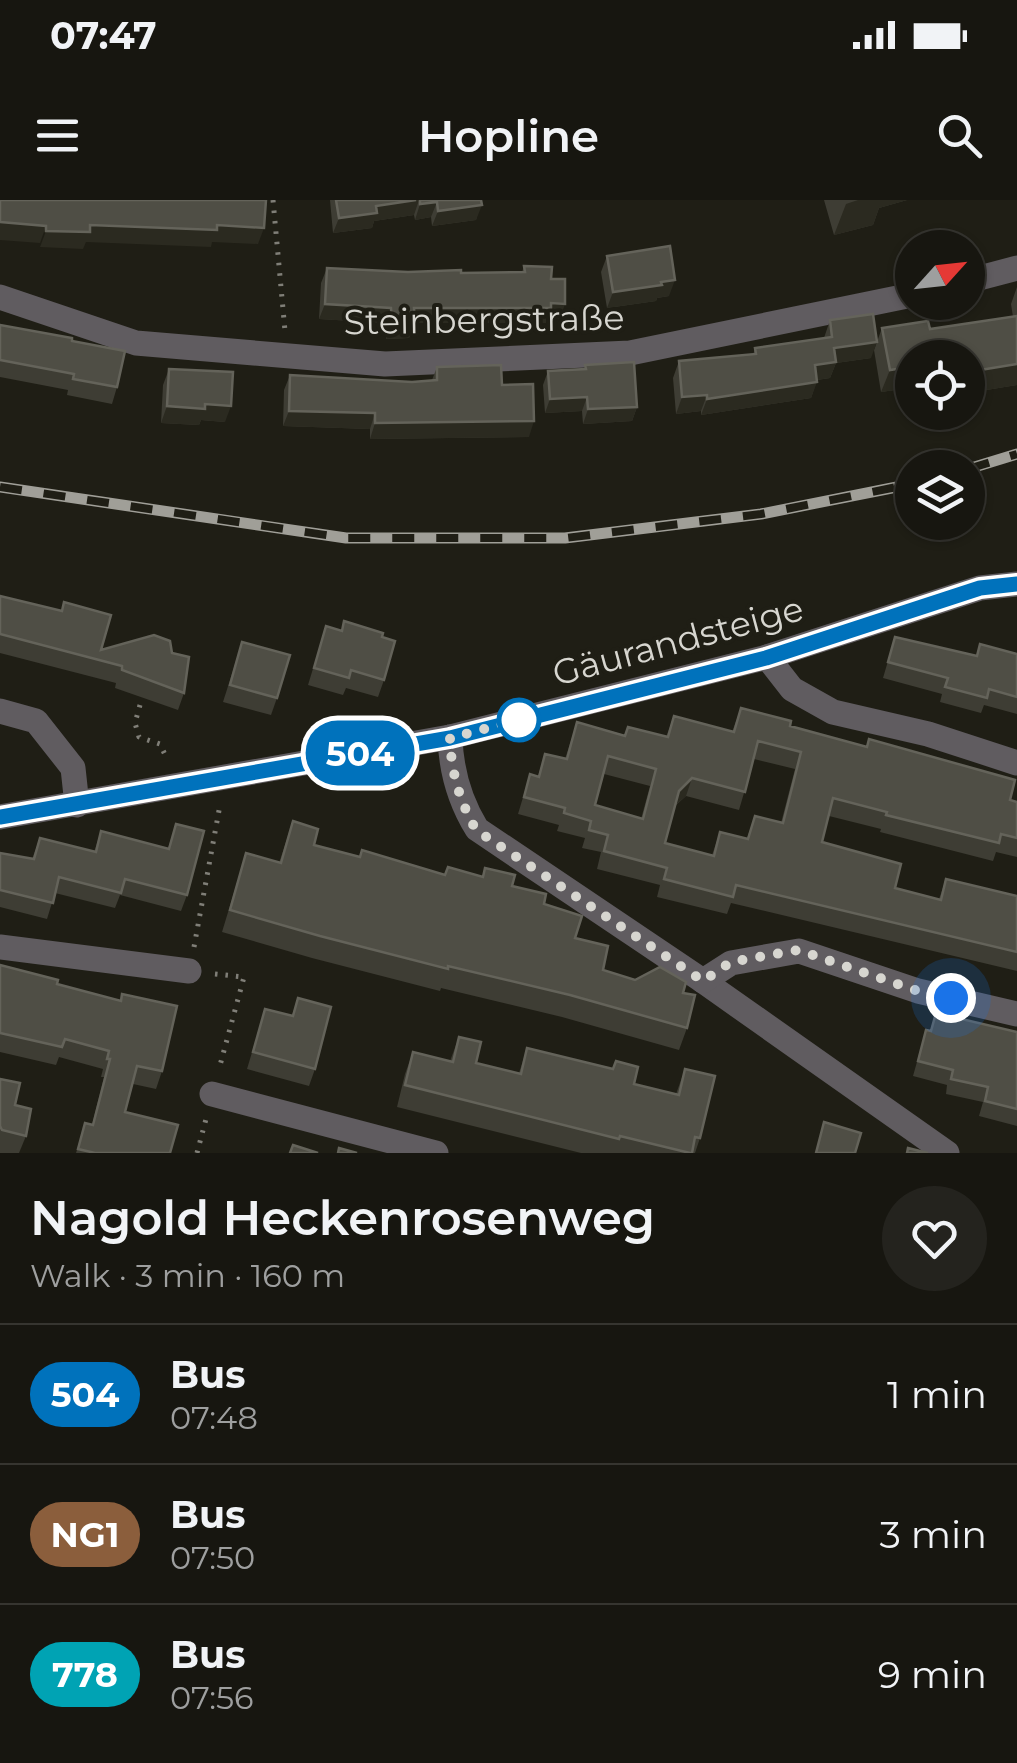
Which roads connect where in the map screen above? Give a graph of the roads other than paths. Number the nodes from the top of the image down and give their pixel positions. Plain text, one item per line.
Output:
1 (1017, 268) edge
2 (985, 277) edge
3 (0, 297) edge
4 (895, 299) edge
5 (1017, 584) edge
6 (766, 658) junction
7 (0, 711) edge
8 (450, 738) junction
9 (1017, 763) edge
10 (77, 805) junction
11 (0, 817) edge
12 (0, 947) edge
13 (189, 970) road end
14 (703, 981) junction
15 (1017, 1014) edge
16 (212, 1094) road end
17 (436, 1153) edge
18 (947, 1153) edge

1 - 2 street
3 - 4 street, Steinbergstraße
5 - 6 street, Gäurandsteige
6 - 8 street, Gäurandsteige
6 - 9 street
7 - 10 street
8 - 10 street, Gäurandsteige
8 - 14 street
10 - 11 street, Gäurandsteige
12 - 13 street
14 - 15 street
14 - 18 street
16 - 17 street

